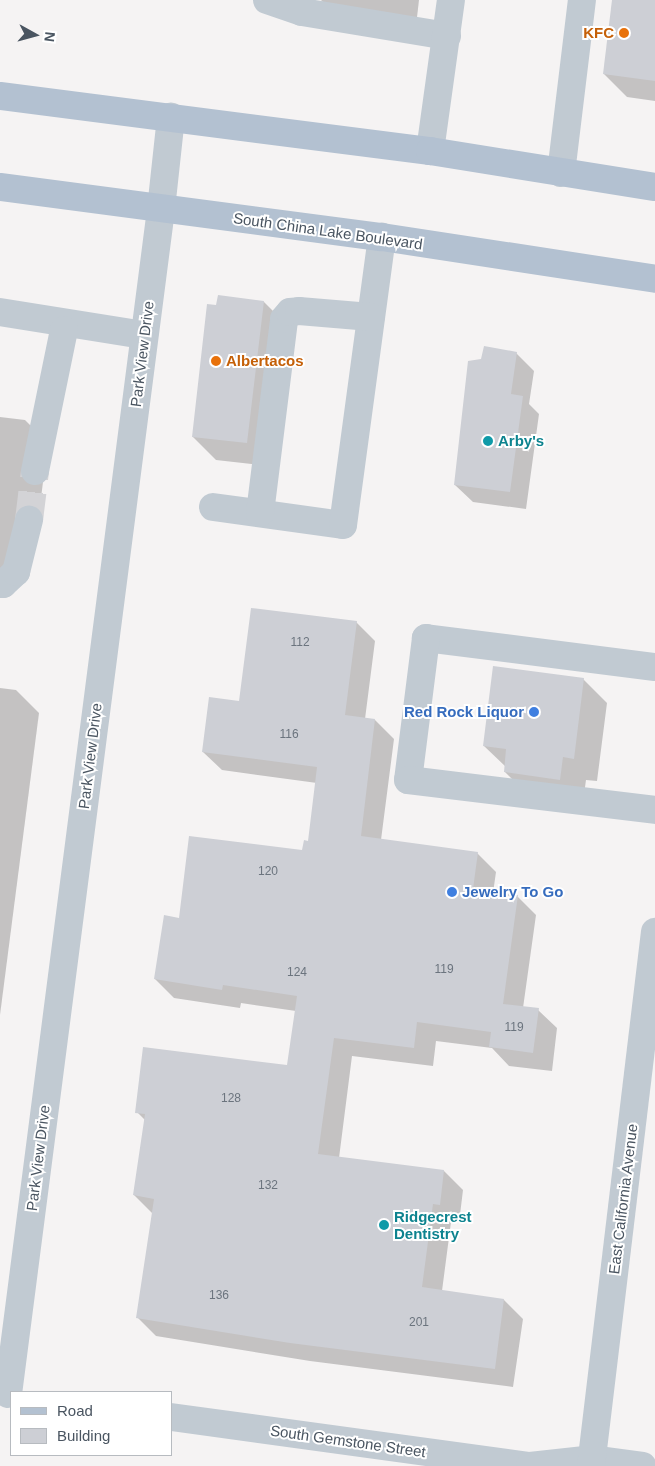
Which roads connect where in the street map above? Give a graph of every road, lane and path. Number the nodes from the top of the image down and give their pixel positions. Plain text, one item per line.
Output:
1 (269, 0) edge
2 (451, 0) edge
3 (582, 0) edge
4 (601, 0) edge
5 (447, 36) junction
6 (571, 86) junction
7 (0, 96) edge
8 (171, 117) junction
9 (430, 152) junction
10 (561, 173) junction
11 (0, 187) edge
12 (655, 187) edge
13 (161, 209) junction
14 (382, 237) junction
15 (655, 280) edge
16 (0, 312) edge
17 (371, 317) junction
18 (0, 320) edge
19 (64, 330) junction
20 (143, 340) junction
21 (35, 471) tunnel mouth
22 (213, 507) dead end
23 (260, 514) junction
24 (29, 520) tunnel mouth
25 (0, 584) edge
26 (655, 667) edge
27 (655, 810) edge
28 (655, 932) edge
29 (6, 1394) edge
30 (172, 1417) edge
31 (591, 1463) edge
32 (643, 1466) edge

1 - 5 street
2 - 5 street
3 - 6 street
4 - 6 street
5 - 9 street
6 - 10 street
7 - 8 main road
8 - 9 main road
8 - 13 street, Park View Drive
9 - 10 main road
10 - 12 main road
11 - 13 main road, South China Lake Boulevard
13 - 14 main road, South China Lake Boulevard
13 - 20 street, Park View Drive
14 - 15 main road, South China Lake Boulevard
14 - 17 street
16 - 20 street
17 - 23 street
17 - 23 street
18 - 19 street
19 - 20 street
19 - 21 street
20 - 29 street, Park View Drive
22 - 23 street
24 - 25 street
26 - 27 street
28 - 31 street, East California Avenue
30 - 31 street, South Gemstone Street
31 - 32 street, South Gemstone Street

